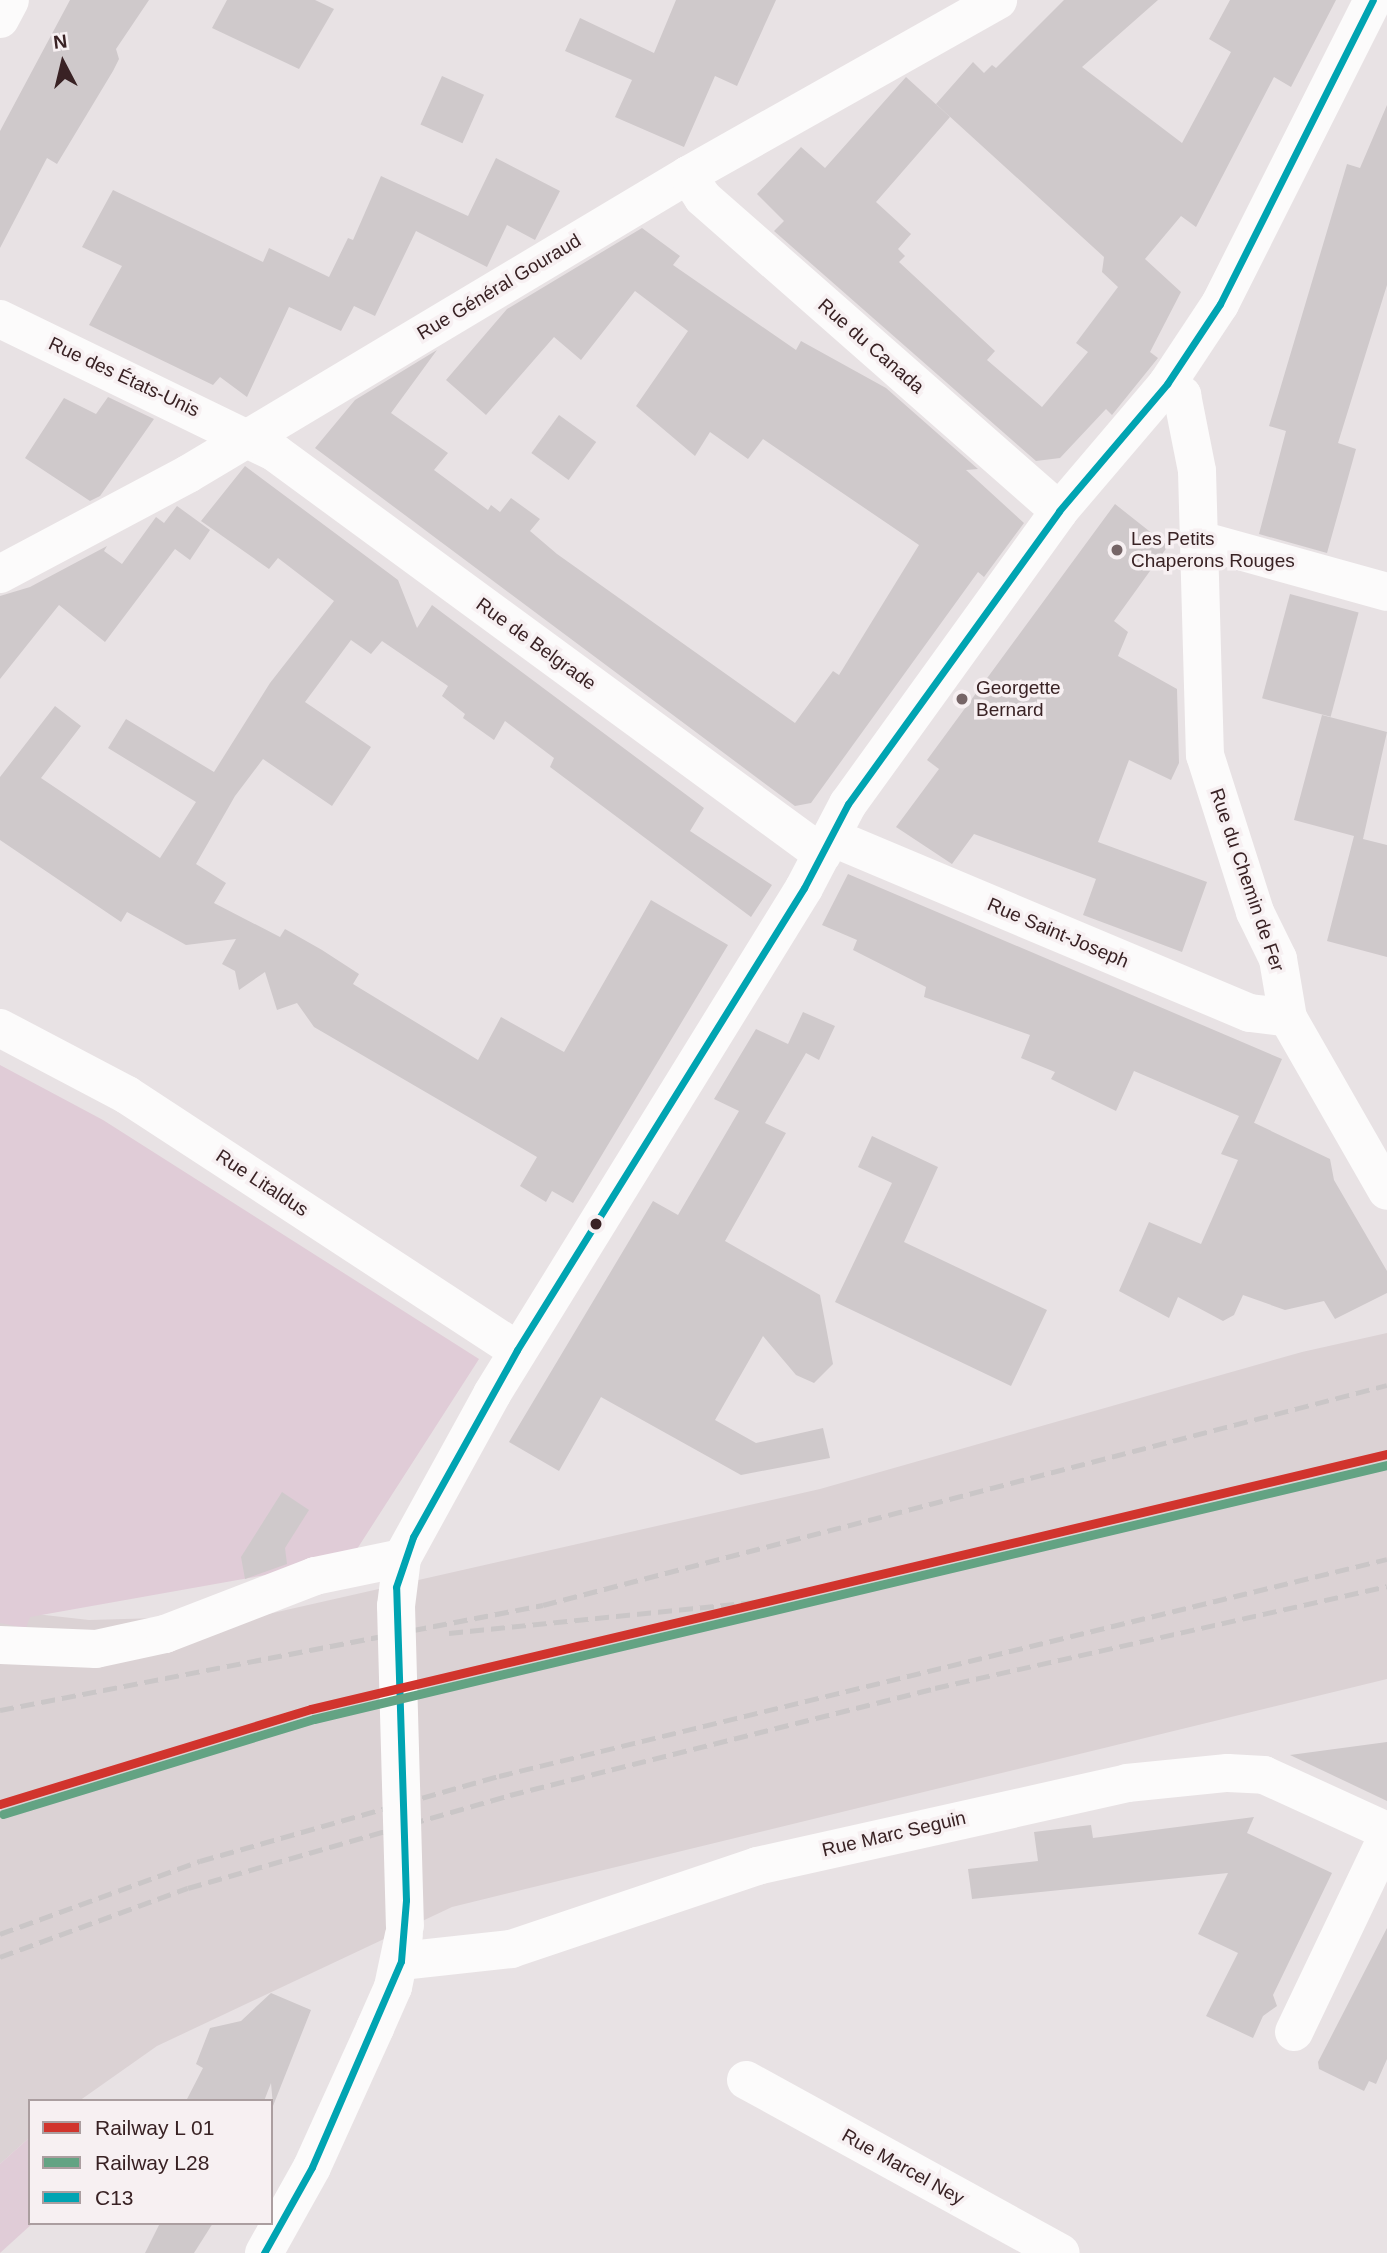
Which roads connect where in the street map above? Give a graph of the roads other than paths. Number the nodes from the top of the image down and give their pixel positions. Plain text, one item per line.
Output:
1 (10, 0) edge
2 (998, 0) edge
3 (1373, 0) edge
4 (0, 19) edge
5 (688, 175) junction
6 (0, 318) edge
7 (1167, 384) junction
8 (248, 437) junction
9 (1059, 511) junction
10 (1200, 540) junction
11 (0, 574) edge
12 (1387, 592) edge
13 (827, 845) junction
14 (1288, 1018) junction
15 (0, 1028) edge
16 (1387, 1191) edge
17 (517, 1350) junction
18 (402, 1558) junction
19 (0, 1645) edge
20 (1387, 1831) edge
21 (1387, 1837) edge
22 (403, 1943) junction
23 (1294, 2032) dead end
24 (746, 2080) dead end
25 (264, 2253) edge
26 (1061, 2253) edge

1 - 4 street
2 - 5 street, Rue Général Gouraud
3 - 7 street
5 - 8 street, Rue Général Gouraud
5 - 9 street, Rue du Canada
6 - 8 street, Rue des États-Unis
7 - 9 street
7 - 10 street, Rue du Chemin de Fer
8 - 11 street, Rue Général Gouraud
8 - 13 street, Rue de Belgrade
9 - 13 street
10 - 12 street
10 - 14 street, Rue du Chemin de Fer
13 - 14 street, Rue Saint-Joseph
13 - 17 street
14 - 16 street, Rue du Chemin de Fer
15 - 17 street, Rue Litaldus
17 - 18 street
18 - 19 street
18 - 22 street, bridge
20 - 22 street, Rue Marc Seguin
21 - 23 street
22 - 25 street
24 - 26 street, Rue Marcel Ney

